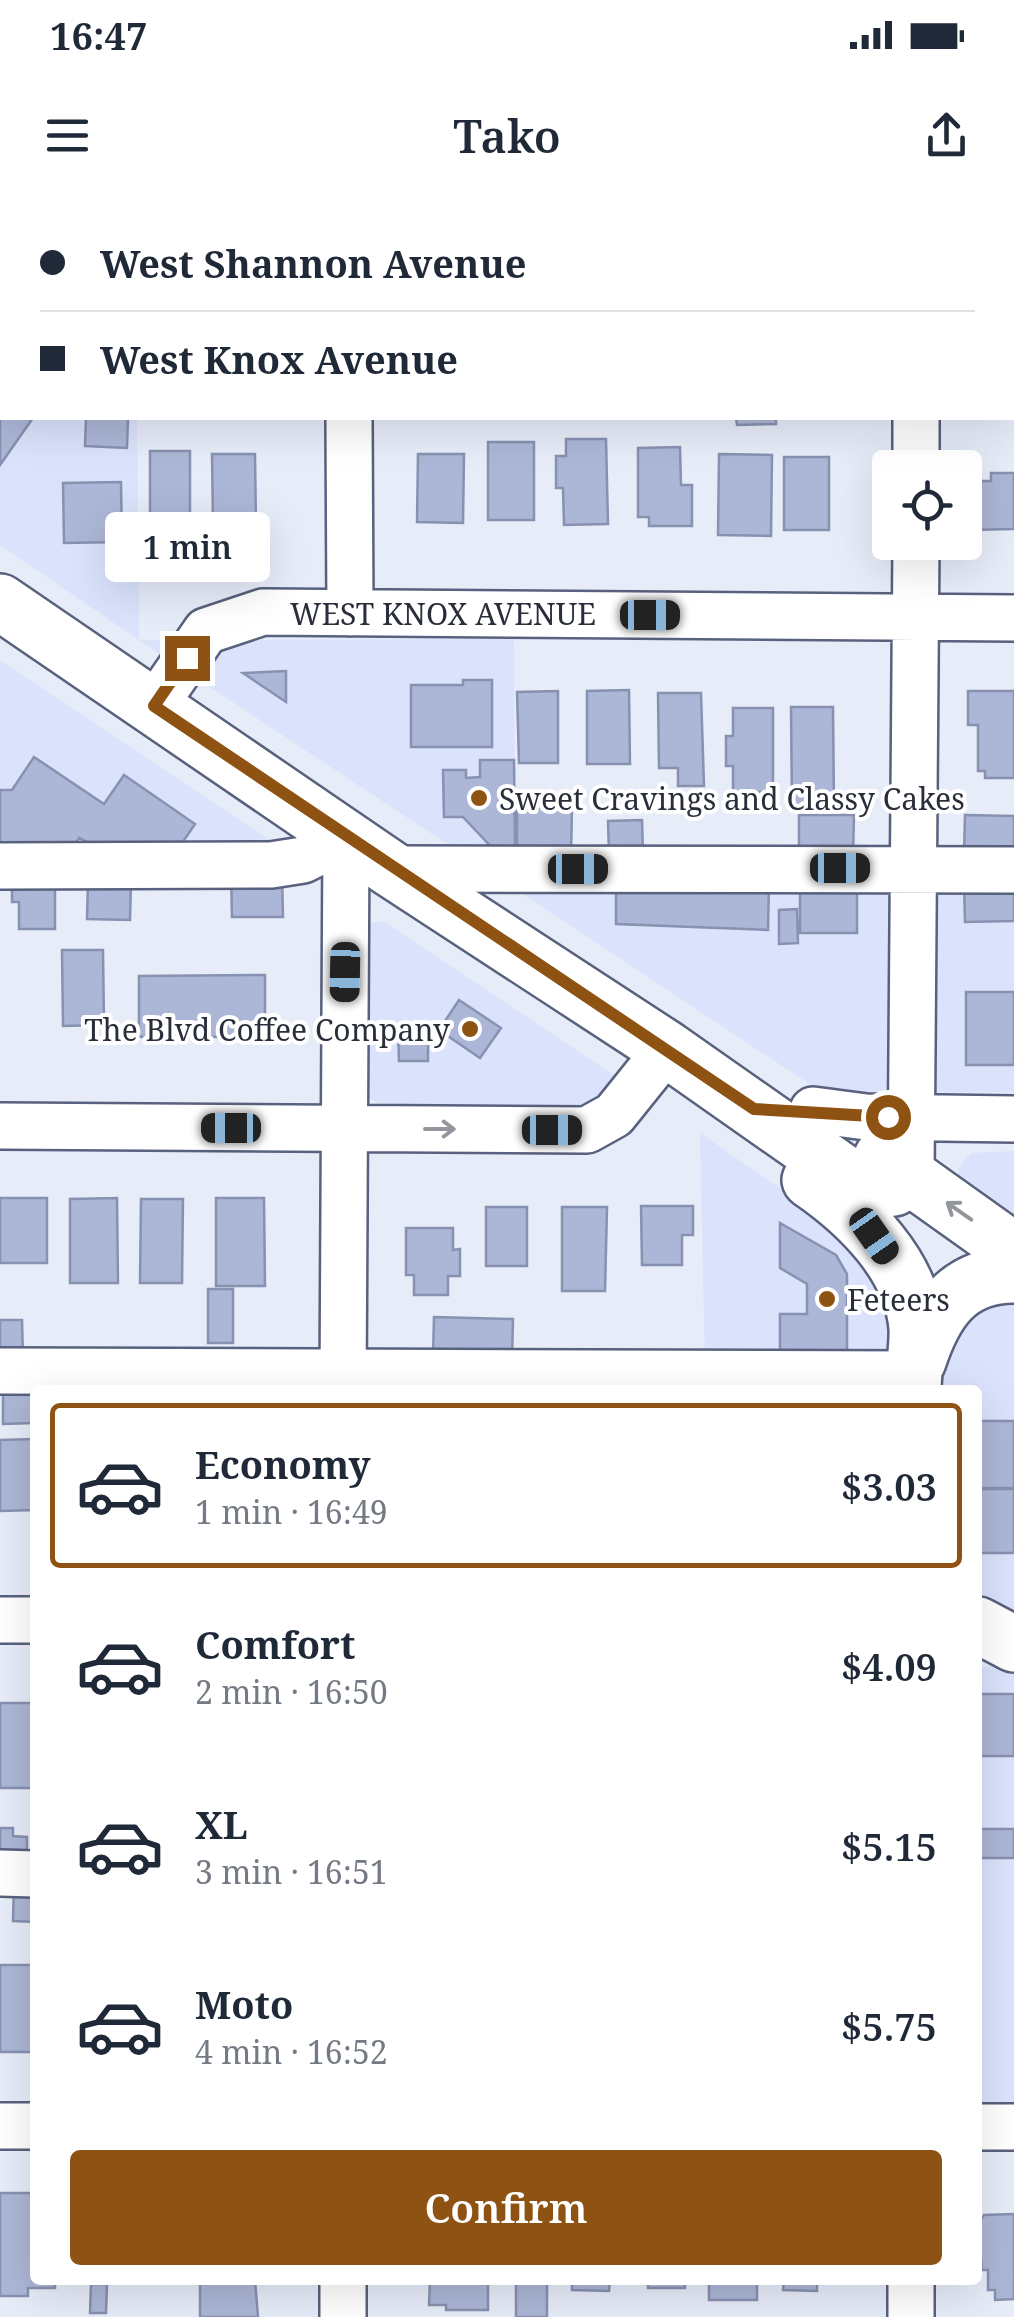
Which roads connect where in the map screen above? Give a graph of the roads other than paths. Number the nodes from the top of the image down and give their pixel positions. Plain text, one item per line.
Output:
1 (349, 420) edge
2 (916, 420) edge
3 (916, 450) edge
4 (916, 560) edge
5 (0, 602) edge
6 (350, 613) junction
7 (915, 617) junction
8 (1014, 618) edge
9 (154, 706) junction
10 (346, 838) junction
11 (0, 866) edge
12 (913, 868) junction
13 (391, 869) junction
14 (1014, 870) edge
15 (667, 1049) junction
16 (754, 1109) junction
17 (812, 1110) junction
18 (911, 1118) junction
19 (1014, 1118) edge
20 (0, 1126) edge
21 (342, 1128) junction
22 (911, 1177) junction
23 (1012, 1257) edge
24 (0, 1371) edge
25 (343, 1380) edge
26 (913, 1382) edge
27 (0, 1620) edge
28 (30, 1620) edge
29 (982, 1627) edge
30 (1014, 1646) edge
31 (982, 1648) edge
32 (0, 1874) edge
33 (30, 1874) edge
34 (0, 2126) edge
35 (30, 2126) edge
36 (982, 2127) edge
37 (1014, 2127) edge
38 (343, 2285) edge
39 (911, 2285) edge
40 (342, 2317) edge
41 (911, 2317) edge

1 - 6 street
2 - 3 street
4 - 7 street
5 - 9 main road
6 - 7 street, WEST KNOX AVENUE
6 - 9 street, WEST KNOX AVENUE
7 - 8 street, WEST KNOX AVENUE
7 - 12 street
9 - 10 main road
10 - 11 street
10 - 13 main road
10 - 21 street
12 - 13 street
12 - 14 street
12 - 18 street
13 - 15 main road
15 - 16 main road
21 -> 15 street
16 - 17 main road
16 - 22 main road
16 - 26 main road
17 - 18 street
17 - 22 main road
18 - 19 street
18 - 22 street
20 - 21 street
21 - 25 street
23 -> 22 main road
23 - 26 main road
24 - 25 street
25 - 26 street
27 - 28 street
29 - 30 main road
30 - 31 street
32 - 33 street
34 - 35 street
36 - 37 street
38 - 40 street
39 - 41 street

